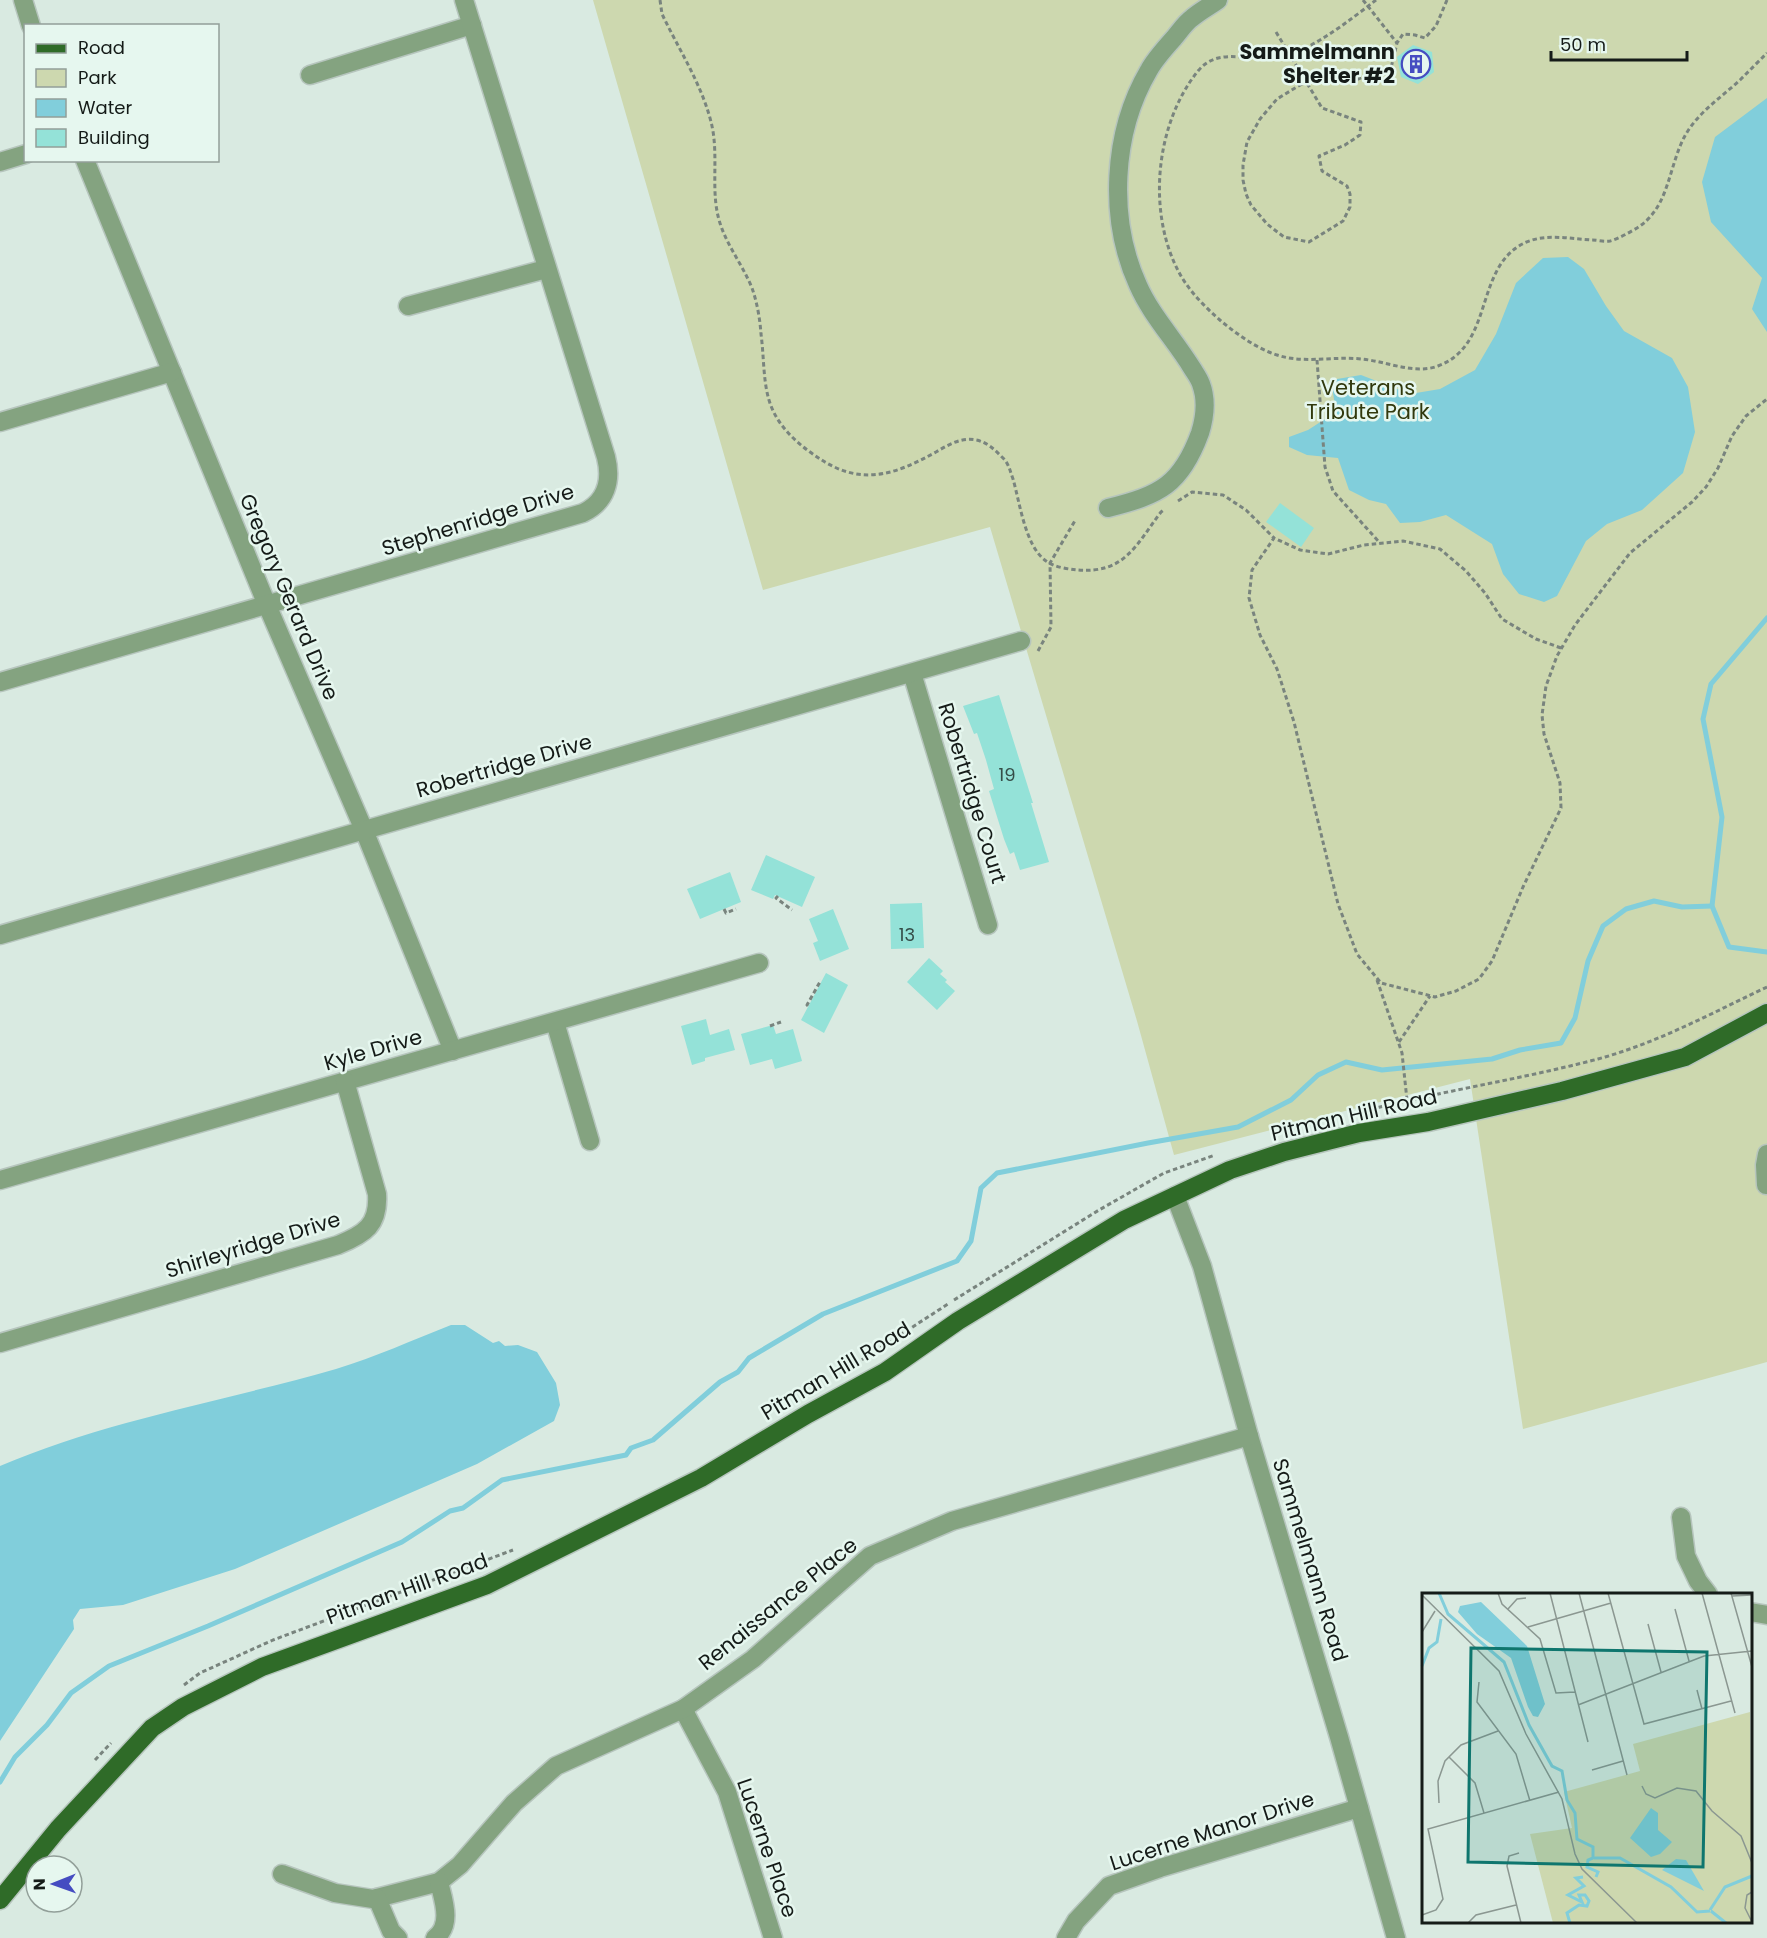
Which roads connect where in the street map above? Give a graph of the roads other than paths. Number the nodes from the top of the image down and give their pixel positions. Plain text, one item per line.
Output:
1 (23, 0) edge
2 (464, 0) edge
3 (1218, 0) edge
4 (30, 24) edge
5 (472, 25) junction
6 (310, 75) dead end
7 (24, 155) edge
8 (0, 162) edge
9 (86, 162) edge
10 (546, 269) junction
11 (408, 306) dead end
12 (172, 372) junction
13 (0, 422) edge
14 (1108, 508) dead end
15 (267, 605) junction
16 (1021, 641) road end
17 (912, 673) junction
18 (0, 682) edge
19 (364, 830) junction
20 (988, 925) dead end
21 (0, 935) edge
22 (759, 963) dead end
23 (1767, 1013) edge
24 (555, 1022) junction
25 (453, 1051) junction
26 (345, 1081) junction
27 (590, 1141) dead end
28 (1767, 1154) edge
29 (0, 1180) edge
30 (1766, 1185) edge
31 (1175, 1196) junction
32 (0, 1343) edge
33 (1249, 1436) junction
34 (1681, 1517) dead end
35 (1707, 1593) edge
36 (683, 1708) junction
37 (1359, 1808) junction
38 (282, 1874) dead end
39 (439, 1882) junction
40 (377, 1898) junction
41 (0, 1900) edge
42 (398, 1938) edge
43 (435, 1938) edge
44 (773, 1938) edge
45 (1066, 1938) edge
46 (1396, 1938) edge

1 - 4 street
2 - 5 street, Stephenridge Drive
3 - 14 street
5 - 6 street
5 - 10 street, Stephenridge Drive
7 - 8 street
9 - 12 street, Gregory Gerard Drive
10 - 11 street
10 - 15 street, Stephenridge Drive
12 - 13 street
12 - 15 street, Gregory Gerard Drive
15 - 18 street, Stephenridge Drive
15 - 19 street, Gregory Gerard Drive
16 - 17 street, Robertridge Drive
17 - 19 street, Robertridge Drive
17 - 20 street, Robertridge Court
19 - 21 street, Robertridge Drive
19 - 25 street, Gregory Gerard Drive
22 - 24 street, Kyle Drive
23 - 31 main road, Pitman Hill Road
24 - 25 street, Kyle Drive
24 - 27 street
25 - 26 street, Kyle Drive
26 - 29 street, Kyle Drive
26 - 32 street, Shirleyridge Drive
28 - 30 street
31 - 33 street, Sammelmann Road
31 - 41 main road, Pitman Hill Road
33 - 36 street, Renaissance Place
33 - 37 street, Sammelmann Road
34 - 35 street
36 - 39 street, Renaissance Place
36 - 44 street, Lucerne Place
37 - 45 street, Lucerne Manor Drive
37 - 46 street, Sammelmann Road
38 - 40 street, Renaissance Place
39 - 40 street, Renaissance Place
39 - 43 street
40 - 42 street

